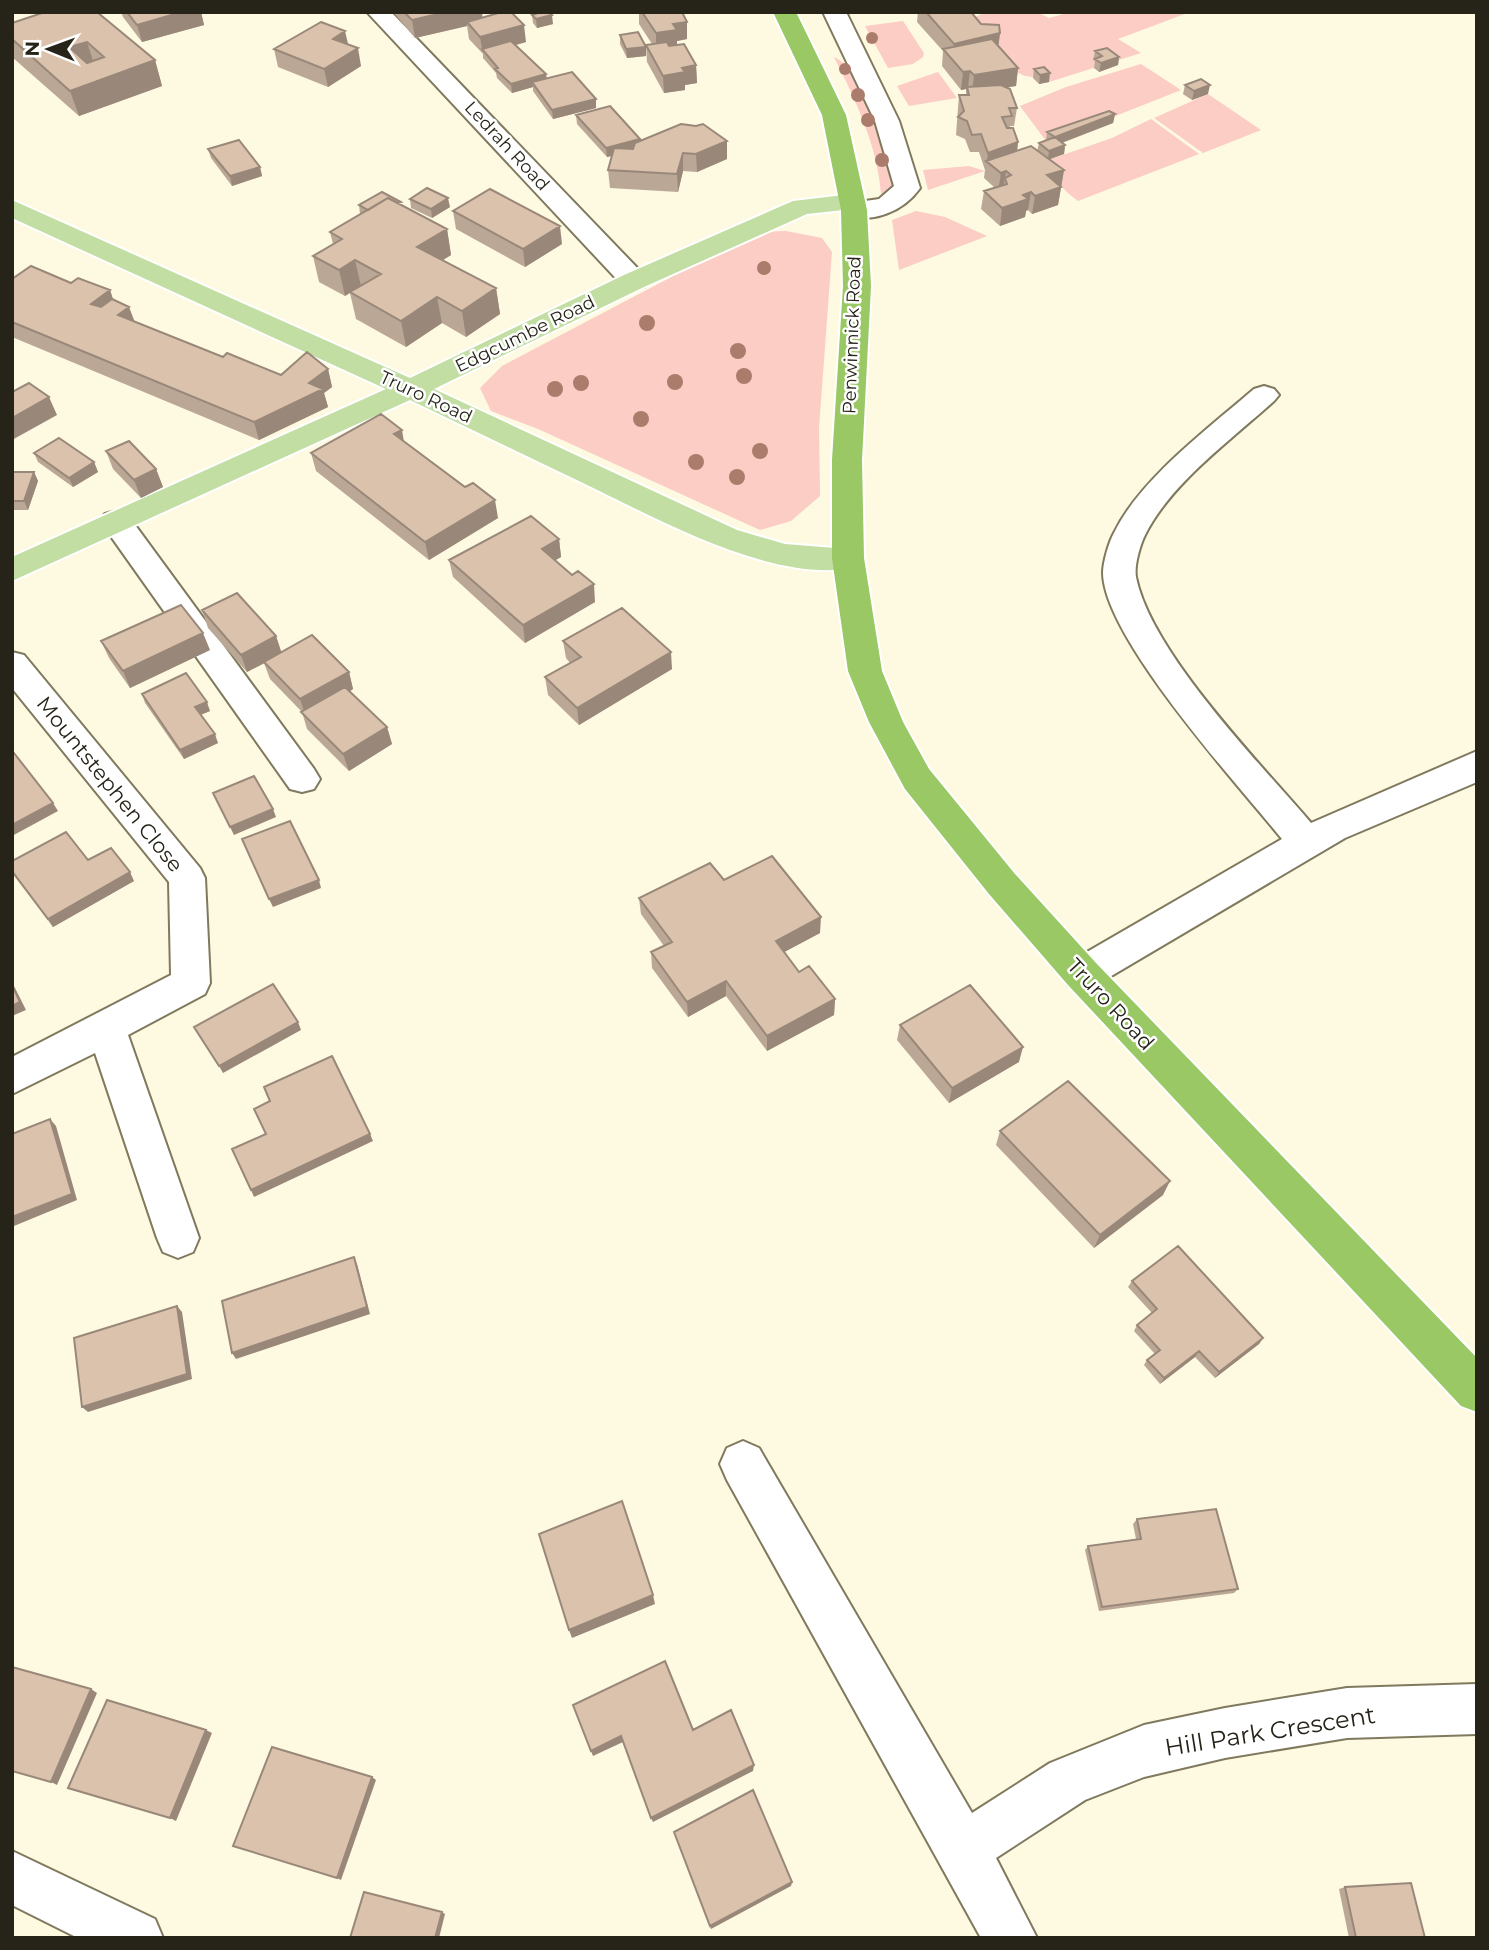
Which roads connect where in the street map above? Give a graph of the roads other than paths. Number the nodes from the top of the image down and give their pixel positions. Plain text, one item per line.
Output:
1 (378, 12) edge
2 (784, 12) edge
3 (835, 12) edge
4 (851, 45) junction
5 (804, 51) junction
6 (853, 206) junction
7 (12, 208) edge
8 (634, 281) junction
9 (410, 389) junction
10 (1264, 394) dead end
11 (847, 460) joint
12 (116, 521) junction
13 (848, 558) junction
14 (12, 570) edge
15 (12, 664) edge
16 (1477, 764) edge
17 (302, 779) dead end
18 (1307, 844) junction
19 (1082, 974) junction
20 (106, 1028) junction
21 (12, 1077) edge
22 (178, 1238) dead end
23 (1477, 1390) edge
24 (743, 1464) dead end
25 (1477, 1709) edge
26 (963, 1849) junction
27 (12, 1877) edge
28 (136, 1938) edge
29 (1010, 1938) edge

1 - 8 street, Ledrah Road
2 - 5 highway, Penwinnick Road
3 - 4 street
4 - 5 street
4 - 6 street
5 - 6 highway, Penwinnick Road
6 - 8 main road, Edgcumbe Road
6 - 11 highway, Penwinnick Road
7 - 9 main road, Truro Road
8 - 9 main road, Edgcumbe Road
9 - 12 main road, Edgcumbe Road
9 - 13 main road, Truro Road
10 - 18 street
11 - 13 highway, Truro Road
12 - 14 main road, Edgcumbe Road
12 - 17 street
13 - 19 highway, Truro Road
15 - 20 street, Mountstephen Close
16 - 18 street
18 - 19 street
19 - 23 highway, Truro Road
20 - 21 street, Mountstephen Close
20 - 22 street
24 - 26 street
25 - 26 street, Hill Park Crescent
26 - 29 street
27 - 28 street

